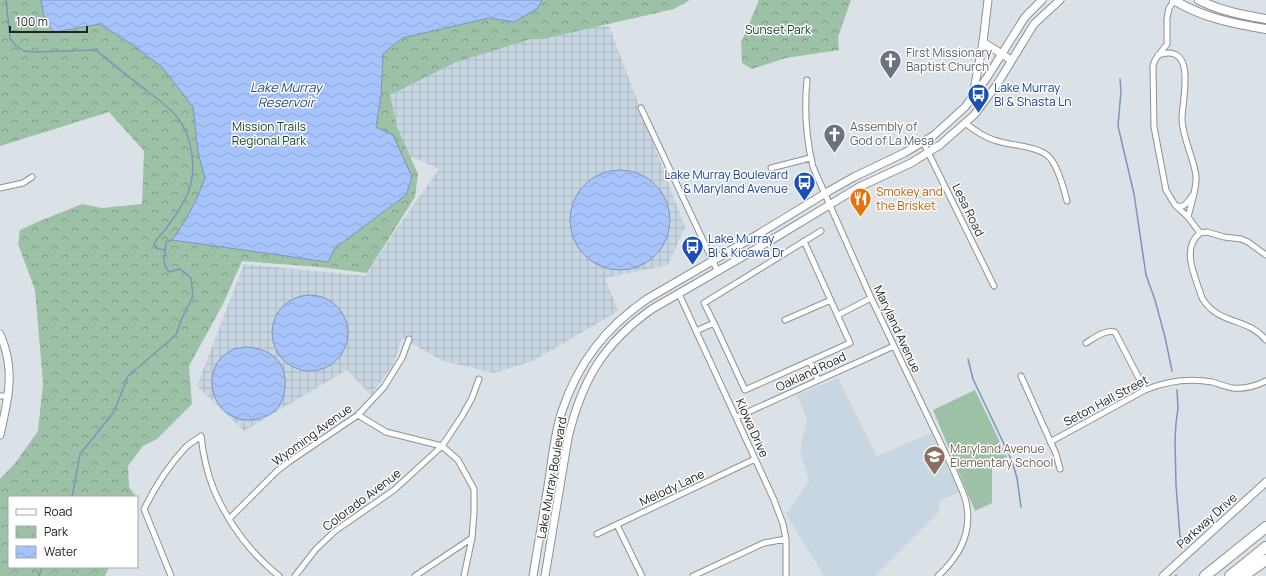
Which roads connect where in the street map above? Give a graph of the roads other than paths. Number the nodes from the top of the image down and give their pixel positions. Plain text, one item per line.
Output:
1 (988, 0) edge
2 (1042, 0) edge
3 (1060, 0) edge
4 (1175, 0) edge
5 (1199, 0) edge
6 (1266, 19) edge
7 (1266, 29) edge
8 (983, 42) junction
9 (1166, 44) junction
10 (1001, 54) junction
11 (1158, 55) junction
12 (1177, 55) junction
13 (1011, 60) junction
14 (807, 80) dead end
15 (973, 97) junction
16 (641, 108) dead end
17 (965, 123) junction
18 (923, 142) junction
19 (928, 152) junction
20 (810, 158) junction
21 (772, 168) dead end
22 (32, 177) dead end
23 (0, 188) edge
24 (824, 194) junction
25 (1192, 196) junction
26 (1067, 201) dead end
27 (828, 205) junction
28 (1175, 205) junction
29 (1188, 217) junction
30 (821, 231) dead end
31 (1200, 232) junction
32 (804, 241) junction
33 (1266, 255) edge
34 (713, 262) junction
35 (718, 272) junction
36 (994, 286) dead end
37 (679, 294) junction
38 (871, 298) junction
39 (831, 300) junction
40 (838, 315) junction
41 (785, 320) dead end
42 (714, 323) junction
43 (696, 331) junction
44 (0, 334) edge
45 (409, 339) dead end
46 (1266, 340) edge
47 (1086, 342) dead end
48 (894, 346) junction
49 (810, 361) junction
50 (1021, 376) dead end
51 (479, 379) dead end
52 (818, 380) junction
53 (1266, 381) edge
54 (1145, 390) junction
55 (0, 396) edge
56 (9, 396) junction
57 (358, 415) junction
58 (737, 417) junction
59 (0, 436) edge
60 (1050, 442) junction
61 (442, 446) junction
62 (755, 459) junction
63 (1060, 469) dead end
64 (1266, 482) edge
65 (229, 519) junction
66 (617, 525) junction
67 (1266, 527) edge
68 (597, 534) dead end
69 (472, 538) junction
70 (786, 539) junction
71 (1266, 547) edge
72 (1266, 560) edge
73 (171, 576) edge
74 (278, 576) edge
75 (295, 576) edge
76 (415, 576) edge
77 (464, 576) edge
78 (533, 576) edge
79 (545, 576) edge
80 (642, 576) edge
81 (693, 576) edge
82 (786, 576) edge
83 (938, 576) edge
84 (1163, 576) edge
85 (1205, 576) edge
86 (1230, 576) edge
87 (1243, 576) edge

1 - 8 main road
2 - 10 main road, Lake Murray Boulevard
3 - 13 main road, Lake Murray Boulevard
4 - 7 main road
4 - 9 street
5 - 6 main road
8 - 10 main road
8 - 15 main road
9 - 11 street
9 - 12 street
10 - 13 main road
10 - 15 main road, Lake Murray Boulevard
11 - 12 street
11 - 28 street
12 - 25 street
13 - 17 main road, Lake Murray Boulevard
14 - 20 street, Maryland Avenue
15 - 18 main road, Lake Murray Boulevard
16 - 34 street
17 - 19 main road, Lake Murray Boulevard
17 - 26 street
18 - 19 street, Lesa Road
18 - 24 main road, Lake Murray Boulevard
19 - 27 main road, Lake Murray Boulevard
19 - 36 street, Lesa Road
20 - 21 street
20 - 24 street, Maryland Avenue
22 - 23 street
24 - 27 street, Maryland Avenue
24 - 34 main road, Lake Murray Boulevard
25 - 28 street
25 - 29 street
27 - 35 main road, Lake Murray Boulevard
27 - 38 street, Maryland Avenue
28 - 29 street
29 - 31 street
30 - 32 street
31 - 33 street
31 - 46 street
32 - 39 street
32 - 42 street
34 - 35 street
34 - 78 main road, Lake Murray Boulevard
35 - 37 main road, Lake Murray Boulevard
37 - 43 street, Kiowa Drive
37 - 79 main road, Lake Murray Boulevard
38 - 40 street
38 - 48 street, Maryland Avenue
39 - 40 street
39 - 41 street
40 - 49 street
42 - 43 street
42 - 49 street
43 - 58 street, Kiowa Drive
44 - 56 main road
45 - 57 street, Wyoming Avenue
47 - 54 street
48 - 52 street, Oakland Road
48 - 83 street, Maryland Avenue
49 - 52 street
50 - 60 street
51 - 61 street, Colorado Avenue
52 - 58 street, Oakland Road
53 - 54 street, Seton Hall Street
54 - 60 street, Seton Hall Street
55 - 56 street
56 - 59 main road
57 - 61 street
57 - 65 street, Wyoming Avenue
58 - 62 street, Kiowa Drive
60 - 63 street
61 - 69 street
61 - 75 street, Colorado Avenue
62 - 66 street, Melody Lane
62 - 70 street, Kiowa Drive
64 - 84 main road, Parkway Drive
65 - 73 street
65 - 74 street
66 - 68 street, Melody Lane
66 - 80 street
67 - 85 highway
69 - 76 street
69 - 77 street
70 - 81 street
70 - 82 street, Kiowa Drive
71 - 86 highway
72 - 87 highway

